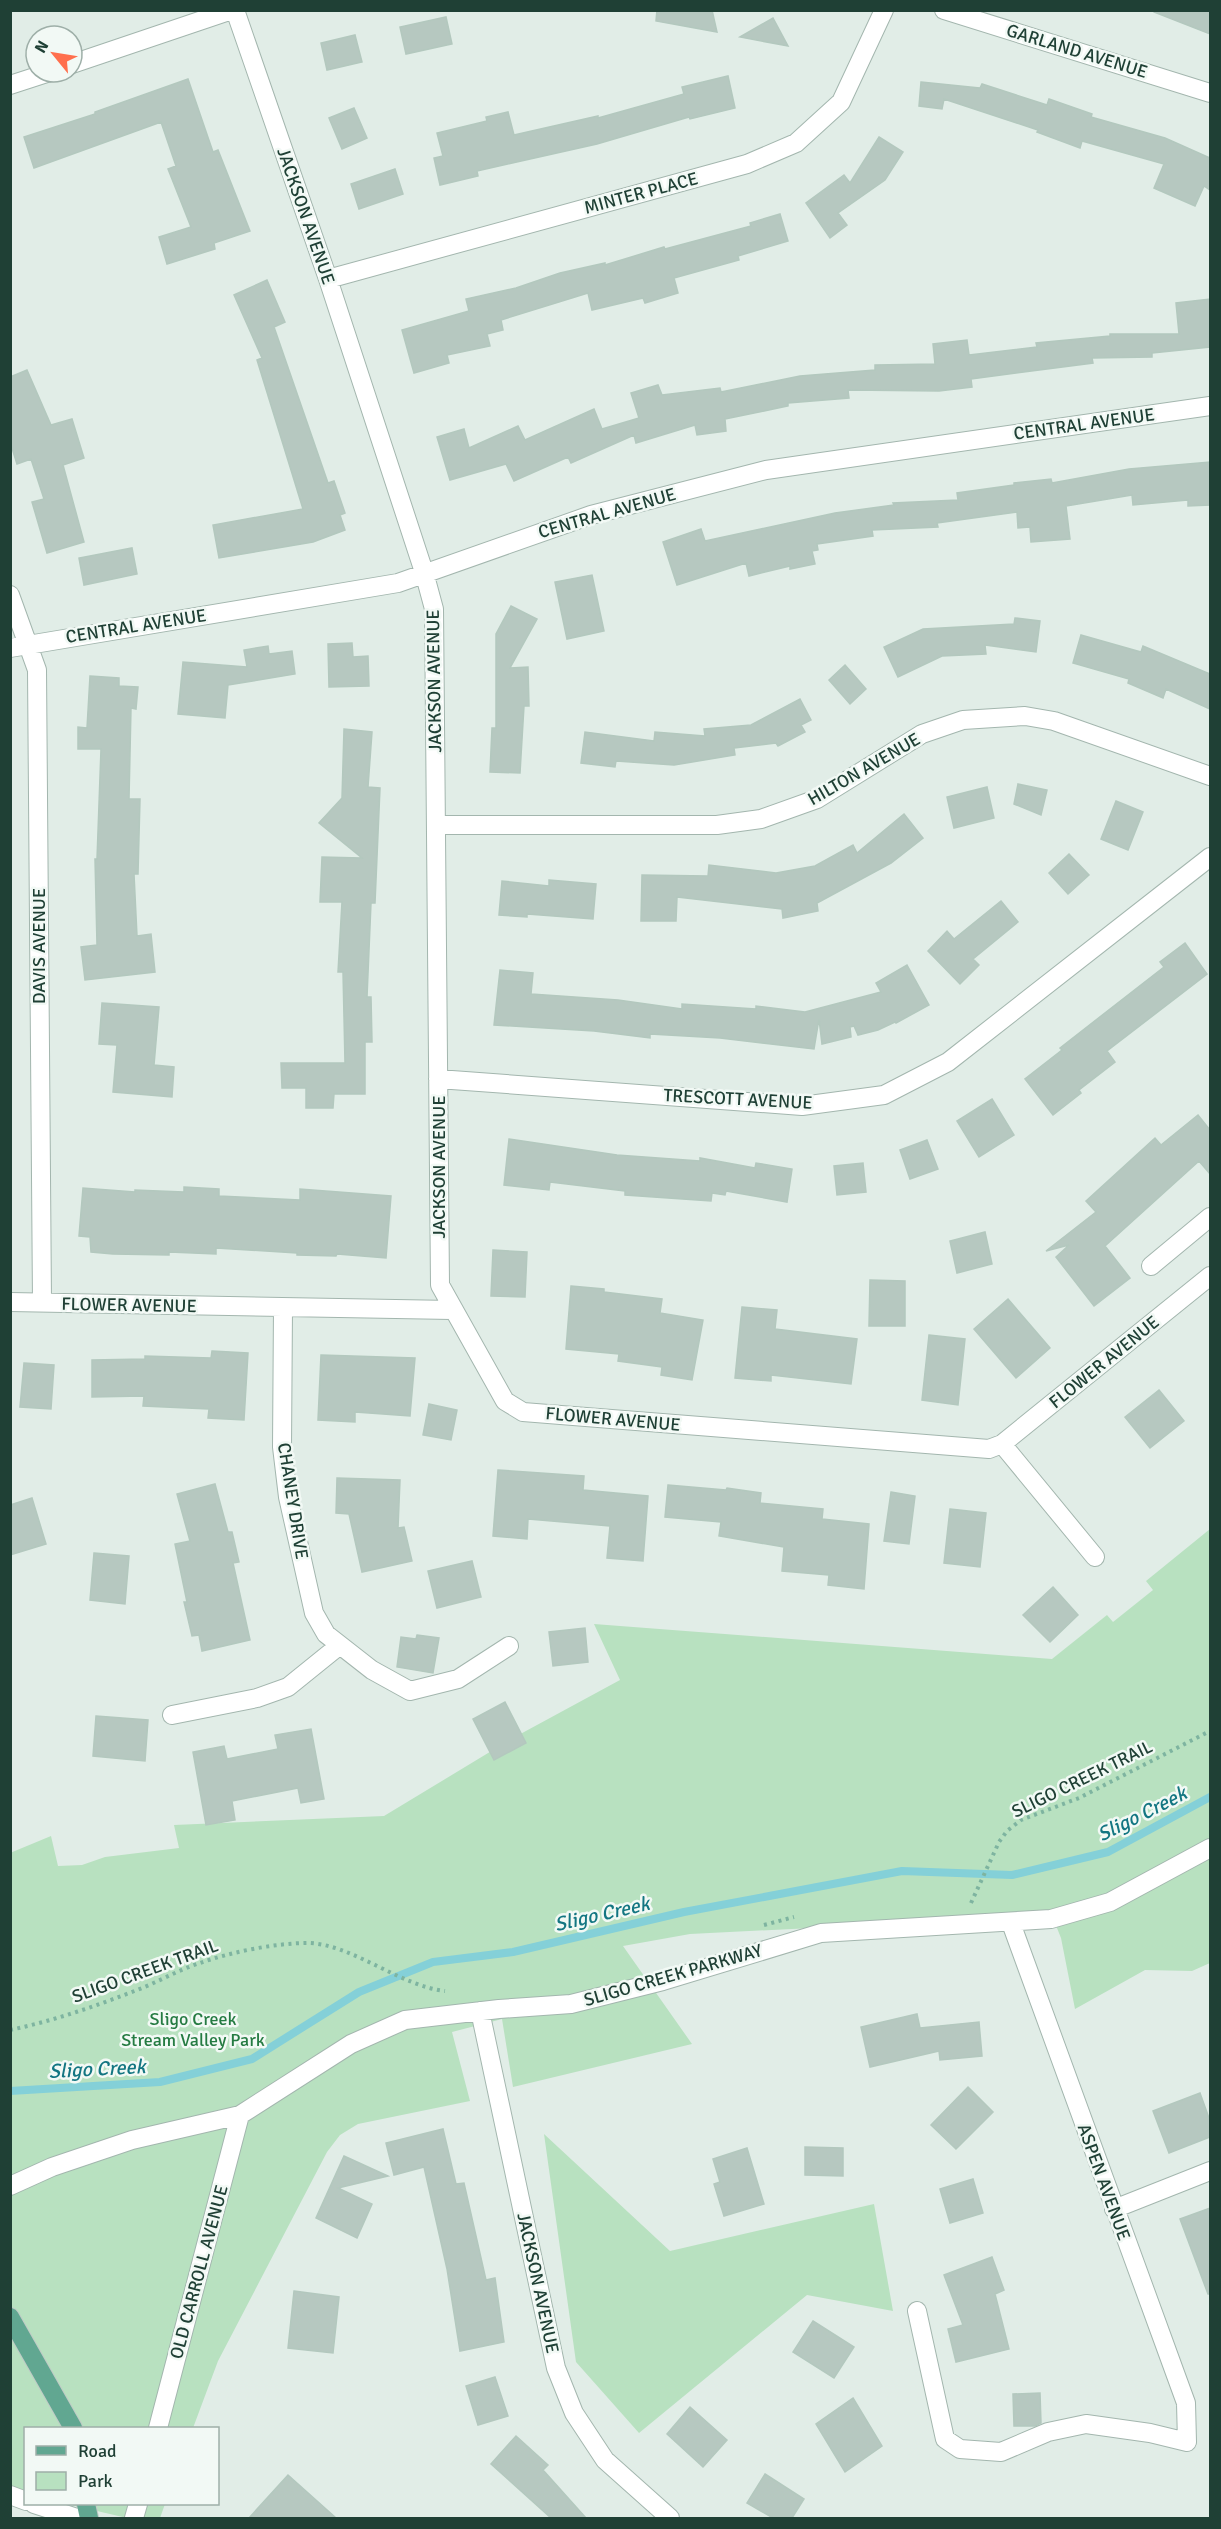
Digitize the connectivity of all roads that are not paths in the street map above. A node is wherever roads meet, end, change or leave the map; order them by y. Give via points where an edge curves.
1 (233, 10) edge
2 (884, 10) edge
3 (944, 10) edge
4 (84, 60) edge
5 (1210, 93) edge
6 (328, 279) junction
7 (1210, 406) edge
8 (424, 572) junction
9 (10, 595) edge
10 (19, 646) edge
11 (1210, 776) edge
12 (436, 825) junction
13 (1210, 857) edge
14 (438, 1079) junction
15 (1210, 1217) edge
16 (1150, 1266) dead end
17 (1210, 1276) edge
18 (10, 1302) edge
19 (42, 1302) junction
20 (283, 1308) junction
21 (452, 1310) junction
22 (1002, 1444) junction
23 (1095, 1557) dead end
24 (340, 1645) junction
25 (509, 1646) dead end
26 (172, 1714) dead end
27 (1210, 1848) edge
28 (1011, 1923) junction
29 (480, 2011) junction
30 (240, 2115) junction
31 (1210, 2171) edge
32 (10, 2186) edge
33 (1114, 2209) junction
34 (917, 2311) dead end
35 (10, 2317) edge
36 (72, 2427) edge
37 (158, 2427) edge
38 (37, 2505) edge
39 (77, 2518) edge
40 (670, 2518) edge

1 - 4 street
1 - 6 street, JACKSON AVENUE
2 - 6 street, MINTER PLACE via 841,102 796,143 747,164
3 - 5 street, GARLAND AVENUE
6 - 8 street, JACKSON AVENUE
7 - 8 street, CENTRAL AVENUE via 766,470 591,514
8 - 10 street, CENTRAL AVENUE via 398,583
8 - 12 street, JACKSON AVENUE via 434,609
9 - 10 street, DAVIS AVENUE
10 - 19 street, DAVIS AVENUE via 37,670
11 - 12 street, HILTON AVENUE via 1054,721 1025,716 963,720 922,734 817,799 761,819 717,825
12 - 14 street, JACKSON AVENUE
13 - 14 street, TRESCOTT AVENUE via 948,1062 884,1095 802,1106
14 - 21 street, JACKSON AVENUE via 440,1286
15 - 16 street
17 - 22 street, FLOWER AVENUE
18 - 19 street, FLOWER AVENUE
19 - 20 street, FLOWER AVENUE
20 - 21 street, FLOWER AVENUE
20 - 24 street, CHANEY DRIVE via 282,1446 288,1497 314,1613 326,1634
21 - 22 street, FLOWER AVENUE via 505,1401 523,1412 988,1449
22 - 23 street
24 - 25 street, CHANEY DRIVE via 372,1670 410,1691 458,1678
24 - 26 street via 288,1687 257,1698
27 - 28 street, SLIGO CREEK PARKWAY via 1110,1902 1051,1920
28 - 29 street, SLIGO CREEK PARKWAY via 821,1933 663,1981 571,2004
28 - 33 street, ASPEN AVENUE
29 - 30 street, SLIGO CREEK PARKWAY via 405,2020 351,2044
29 - 40 street, JACKSON AVENUE via 556,2368 574,2413 605,2460
30 - 32 street, SLIGO CREEK PARKWAY via 132,2140
30 - 37 street, OLD CARROLL AVENUE
31 - 33 street
33 - 34 street, ASPEN AVENUE via 1186,2403 1187,2442 1086,2424 1048,2432 1000,2452 960,2450 945,2439
35 - 36 main road
38 - 39 street

